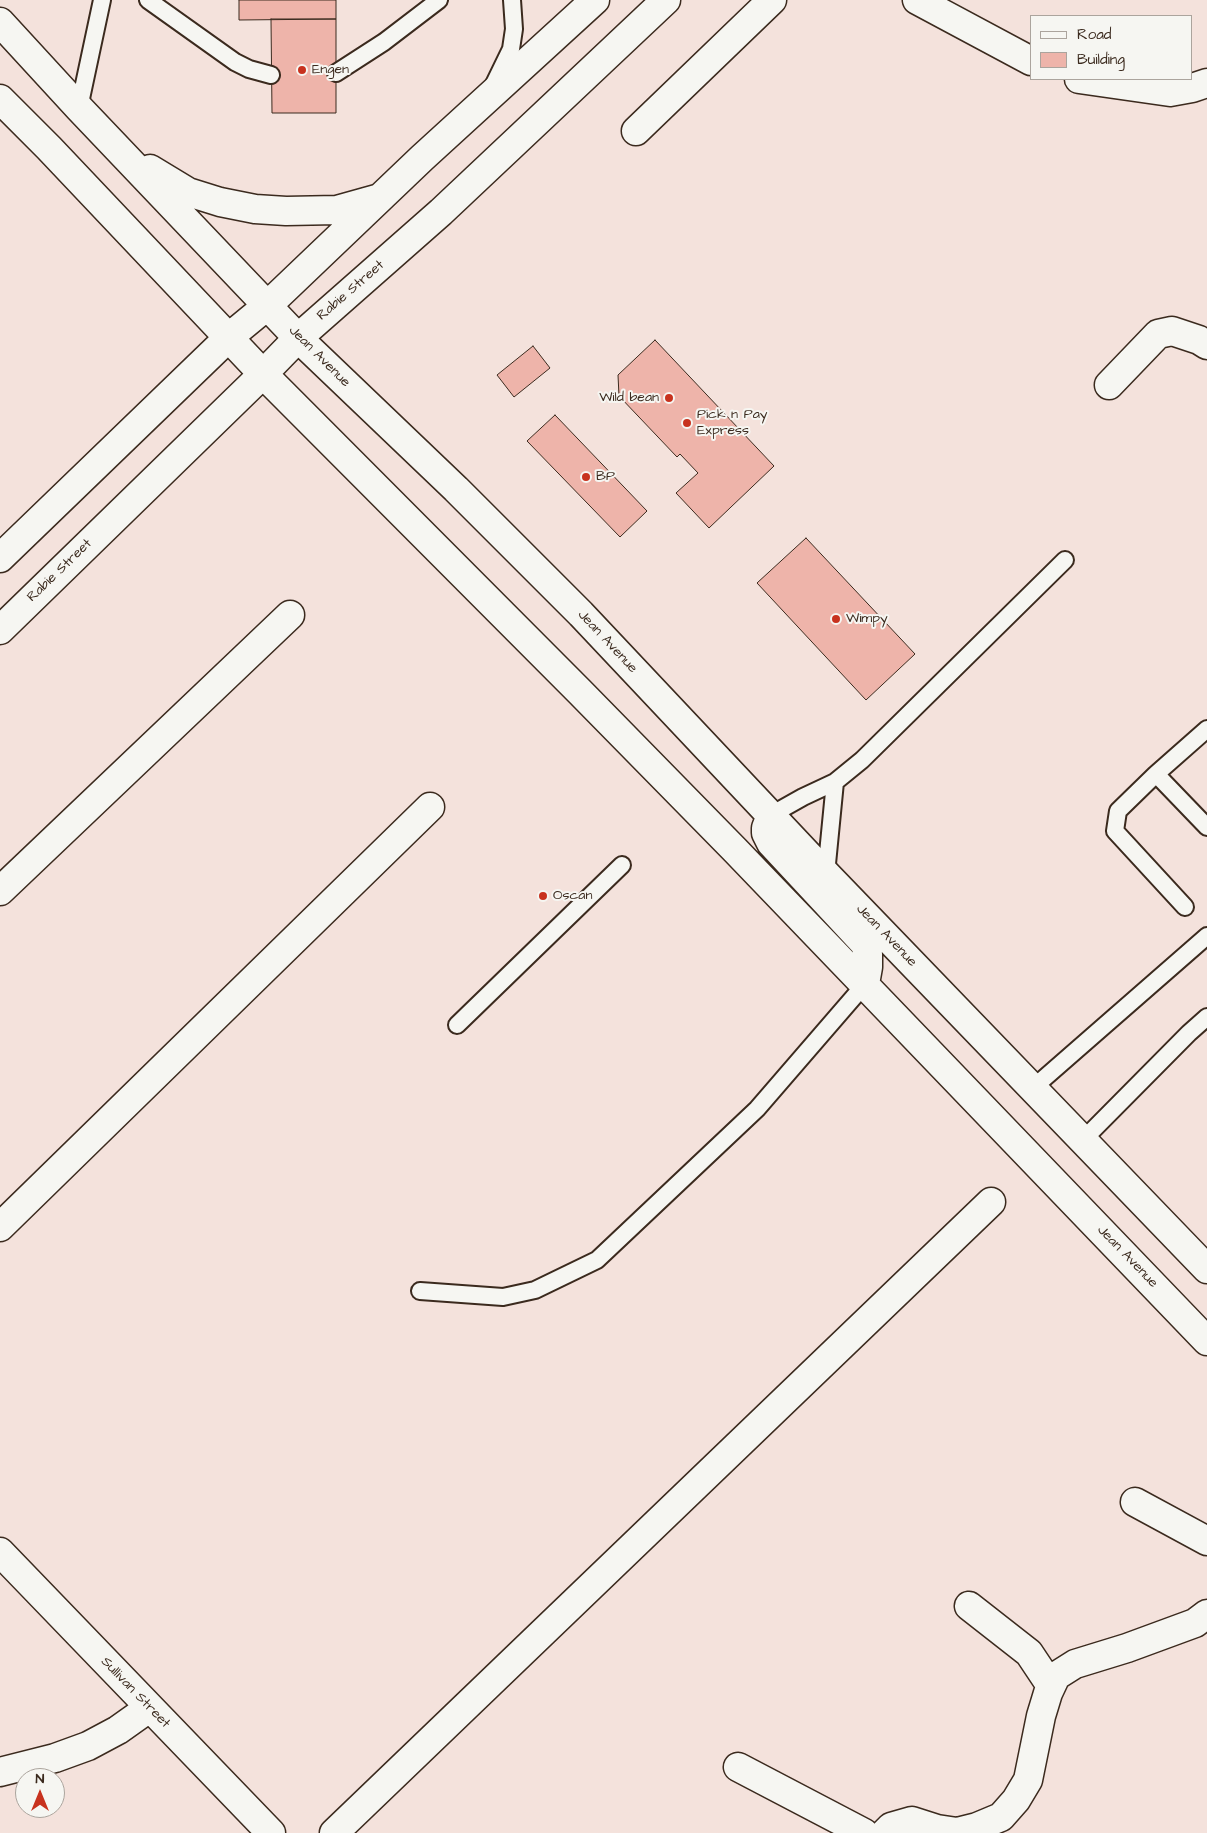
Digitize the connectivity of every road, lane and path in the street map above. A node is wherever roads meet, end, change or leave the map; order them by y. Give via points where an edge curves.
1 (102, 0) edge
2 (148, 0) edge
3 (439, 0) edge
4 (512, 0) edge
5 (595, 0) edge
6 (666, 0) edge
7 (772, 0) edge
8 (917, 0) edge
9 (0, 22) edge
10 (1030, 59) edge
11 (336, 73) dead end
12 (271, 75) dead end
13 (1086, 80) edge
14 (1207, 83) edge
15 (485, 101) junction
16 (5, 108) edge
17 (79, 108) junction
18 (636, 131) dead end
19 (121, 152) junction
20 (383, 197) junction
21 (268, 305) junction
22 (228, 338) junction
23 (298, 338) junction
24 (1207, 345) edge
25 (262, 374) junction
26 (1109, 385) dead end
27 (0, 558) edge
28 (1065, 560) dead end
29 (290, 615) dead end
30 (0, 630) edge
31 (1207, 729) edge
32 (1156, 774) junction
33 (835, 782) junction
34 (430, 807) dead end
35 (771, 815) junction
36 (1207, 827) edge
37 (622, 865) dead end
38 (826, 874) junction
39 (0, 891) edge
40 (1185, 907) dead end
41 (1207, 936) edge
42 (865, 984) junction
43 (1207, 1017) edge
44 (457, 1025) dead end
45 (1033, 1088) junction
46 (1083, 1140) junction
47 (991, 1202) dead end
48 (2, 1221) edge
49 (1207, 1269) edge
50 (420, 1291) dead end
51 (1207, 1341) edge
52 (1135, 1502) dead end
53 (1207, 1541) edge
54 (0, 1552) edge
55 (969, 1606) dead end
56 (1204, 1620) edge
57 (1052, 1686) junction
58 (149, 1708) junction
59 (738, 1767) dead end
60 (0, 1772) edge
61 (271, 1833) edge
62 (334, 1833) edge
63 (864, 1833) edge
64 (885, 1833) edge

1 - 17 lane
2 - 12 lane via 235,62
3 - 11 lane
4 - 15 lane via 514,29 511,49
5 - 15 main road
6 - 23 main road, Rabie Street via 441,212
7 - 18 main road
8 - 10 main road
9 - 17 main road, Jean Avenue
13 - 14 main road via 1170,92
15 - 20 main road
16 - 22 main road, Jean Avenue via 49,148
17 - 19 main road, Jean Avenue
19 - 20 main road via 188,192 255,209 337,210
19 - 21 main road, Jean Avenue
20 - 21 main road
21 - 22 main road
21 - 23 main road, Jean Avenue
22 - 25 main road, Jean Avenue
22 - 27 main road
23 - 25 main road, Rabie Street
23 - 35 main road, Jean Avenue via 574,607
24 - 26 main road via 1172,331 1158,334
25 - 30 main road, Rabie Street
25 - 42 main road, Jean Avenue via 573,685
28 - 33 lane via 862,760
29 - 39 main road
31 - 32 lane
32 - 36 lane
32 - 40 lane via 1118,811 1115,831
33 - 35 lane
33 - 38 lane
34 - 48 main road
35 - 38 main road, Jean Avenue
35 - 42 main road via 766,833 771,843 865,944 868,967
37 - 44 lane
38 - 45 main road, Jean Avenue
41 - 45 lane
42 - 50 lane via 757,1109 597,1260 535,1290 503,1297
42 - 51 main road, Jean Avenue
43 - 46 lane
45 - 46 main road, Jean Avenue
46 - 49 main road, Jean Avenue
47 - 62 main road
52 - 53 main road
54 - 58 main road, Sullivan Street
55 - 57 main road via 1029,1653
56 - 57 main road via 1075,1664 1056,1676
57 - 64 main road via 1041,1716 1028,1780 1001,1817 957,1832 912,1821 891,1827
58 - 60 main road via 88,1746
58 - 61 main road, Sullivan Street
59 - 63 main road

